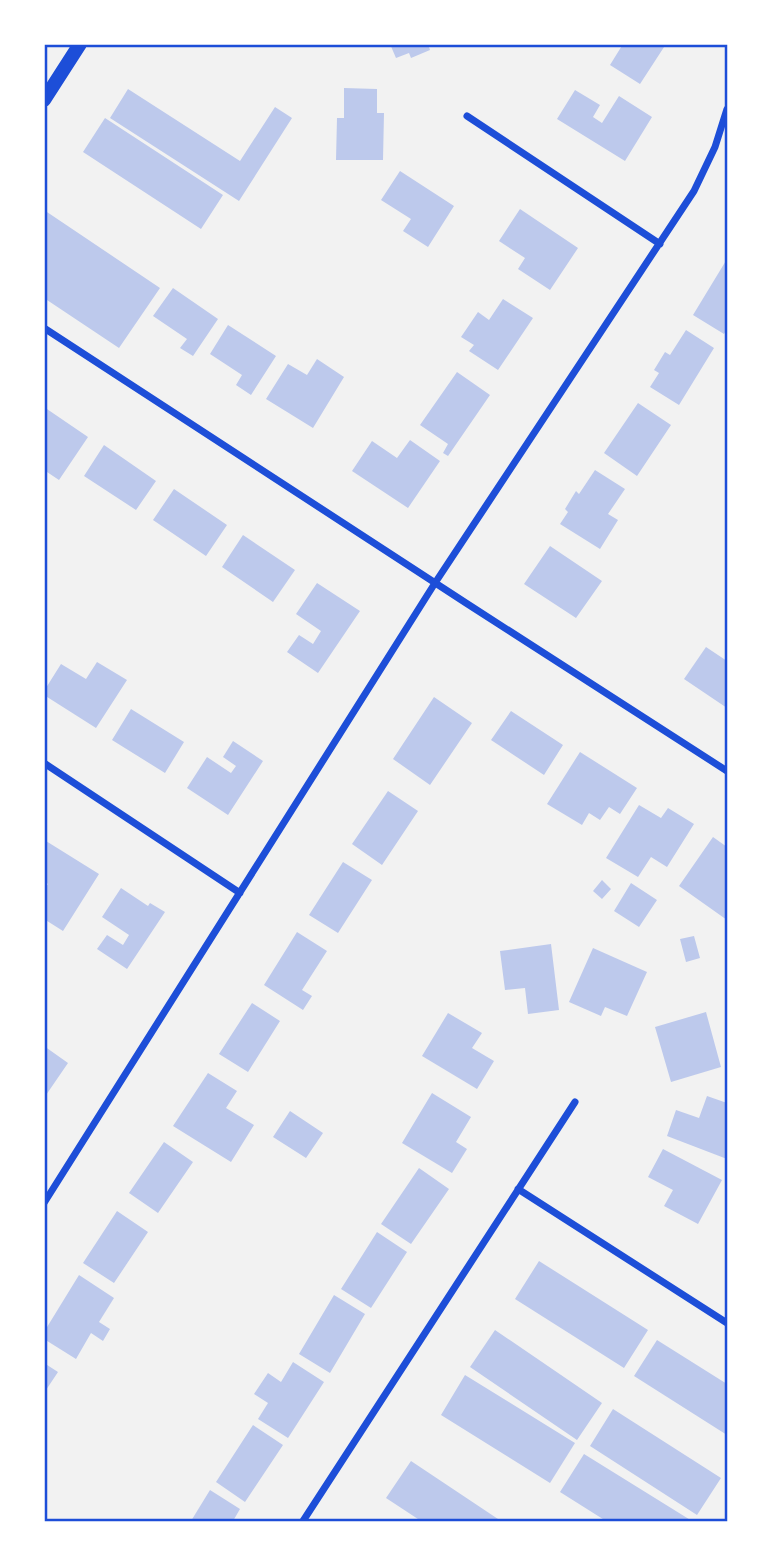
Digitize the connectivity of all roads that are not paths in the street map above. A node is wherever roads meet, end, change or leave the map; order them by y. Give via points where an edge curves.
1 (80, 44) edge
2 (44, 100) edge
3 (727, 109) edge
4 (467, 116) dead end
5 (660, 244) junction
6 (44, 328) edge
7 (435, 583) junction
8 (44, 763) edge
9 (727, 771) edge
10 (240, 893) junction
11 (575, 1102) dead end
12 (518, 1189) junction
13 (47, 1192) edge
14 (44, 1203) edge
15 (727, 1323) edge
16 (303, 1521) edge

1 - 2 main road
3 - 5 street via 694,191
4 - 5 street
5 - 7 street
6 - 7 street
7 - 9 street
7 - 10 street
8 - 10 street
10 - 13 street
11 - 12 street
12 - 15 street
12 - 16 street
13 - 14 street

